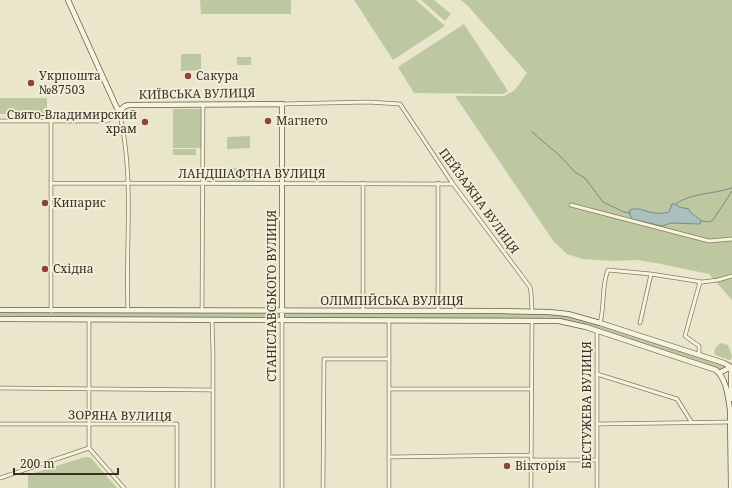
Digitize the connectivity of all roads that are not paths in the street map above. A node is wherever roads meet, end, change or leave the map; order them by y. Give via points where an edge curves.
1 (68, 0) edge
2 (282, 104) junction
3 (400, 104) joint
4 (203, 105) junction
5 (119, 110) junction
6 (0, 121) edge
7 (51, 121) junction
8 (51, 183) junction
9 (128, 183) junction
10 (282, 183) junction
11 (362, 183) junction
12 (203, 184) junction
13 (438, 184) junction
14 (454, 184) junction
15 (571, 205) dead end
16 (732, 239) edge
17 (651, 274) junction
18 (732, 276) edge
19 (700, 282) junction
20 (0, 310) edge
21 (51, 310) junction
22 (90, 310) junction
23 (128, 310) junction
24 (202, 311) junction
25 (282, 311) junction
26 (363, 311) junction
27 (438, 311) junction
28 (532, 311) junction
29 (0, 319) edge
30 (89, 320) junction
31 (212, 320) junction
32 (282, 320) junction
33 (389, 320) junction
34 (532, 320) junction
35 (600, 323) junction
36 (640, 323) dead end
37 (597, 331) junction
38 (699, 355) junction
39 (709, 358) junction
40 (389, 359) junction
41 (706, 366) junction
42 (732, 367) edge
43 (719, 373) junction
44 (597, 374) junction
45 (0, 388) edge
46 (90, 389) junction
47 (389, 389) junction
48 (531, 389) junction
49 (213, 390) junction
50 (730, 410) junction
51 (731, 422) junction
52 (692, 423) junction
53 (0, 424) edge
54 (90, 424) junction
55 (597, 424) junction
56 (89, 448) junction
57 (531, 455) junction
58 (389, 456) junction
59 (531, 460) junction
60 (597, 460) junction
61 (0, 478) edge
62 (124, 488) edge
63 (177, 488) edge
64 (213, 488) edge
65 (282, 488) edge
66 (323, 488) edge
67 (389, 488) edge
68 (531, 488) edge
69 (597, 488) edge
70 (731, 488) edge

1 - 5 main road
2 - 3 street, КИЇВСЬКА ВУЛИЦЯ
2 - 4 main road, КИЇВСЬКА ВУЛИЦЯ
2 - 10 main road, СТАНІСЛАВСЬКОГО ВУЛИЦЯ
3 - 14 street, ПЕЙЗАЖНА ВУЛИЦЯ
4 - 5 main road, КИЇВСЬКА ВУЛИЦЯ via 129,105
4 - 12 street
5 - 7 street, КИЇВСЬКА ВУЛИЦЯ via 112,119 106,121
5 - 9 street via 123,124
6 - 7 street, КИЇВСЬКА ВУЛИЦЯ
7 - 8 street
8 - 9 street, ЛАНДШАФТНА ВУЛИЦЯ
8 - 21 street
9 - 12 street, ЛАНДШАФТНА ВУЛИЦЯ
9 - 23 street
10 - 11 street, ЛАНДШАФТНА ВУЛИЦЯ
10 - 12 street, ЛАНДШАФТНА ВУЛИЦЯ
10 - 25 main road, СТАНІСЛАВСЬКОГО ВУЛИЦЯ
11 - 13 street, ЛАНДШАФТНА ВУЛИЦЯ
11 - 26 street
12 - 24 street
13 - 14 street, ЛАНДШАФТНА ВУЛИЦЯ
13 - 27 street
14 - 28 street, ПЕЙЗАЖНА ВУЛИЦЯ via 530,287
15 - 16 street via 709,241
17 - 19 street
17 - 35 street via 608,270
17 - 36 street
18 - 19 street
19 - 38 street via 686,336 699,346
20 - 21 main road, ОЛІМПІЙСЬКА ВУЛИЦЯ
21 - 22 main road, ОЛІМПІЙСЬКА ВУЛИЦЯ
22 - 23 main road, ОЛІМПІЙСЬКА ВУЛИЦЯ
22 - 30 main road
23 - 24 main road, ОЛІМПІЙСЬКА ВУЛИЦЯ
24 - 25 main road, ОЛІМПІЙСЬКА ВУЛИЦЯ
25 - 26 main road, ОЛІМПІЙСЬКА ВУЛИЦЯ
25 - 32 main road, СТАНІСЛАВСЬКОГО ВУЛИЦЯ
26 - 27 main road, ОЛІМПІЙСЬКА ВУЛИЦЯ
27 - 28 main road, ОЛІМПІЙСЬКА ВУЛИЦЯ
28 - 34 main road
28 - 35 main road, ОЛІМПІЙСЬКА ВУЛИЦЯ via 568,314
29 - 30 main road, ОЛІМПІЙСЬКА ВУЛИЦЯ
30 - 31 main road, ОЛІМПІЙСЬКА ВУЛИЦЯ
30 - 46 street
31 - 32 main road, ОЛІМПІЙСЬКА ВУЛИЦЯ
31 - 49 street
32 - 33 main road, ОЛІМПІЙСЬКА ВУЛИЦЯ
32 - 65 street, СТАНІСЛАВСЬКОГО ВУЛИЦЯ
33 - 34 main road, ОЛІМПІЙСЬКА ВУЛИЦЯ
33 - 40 street
34 - 37 main road, ОЛІМПІЙСЬКА ВУЛИЦЯ via 560,321
34 - 48 street
35 - 37 main road, БЕСТУЖЕВА ВУЛИЦЯ
35 - 38 main road, ОЛІМПІЙСЬКА ВУЛИЦЯ
37 - 41 main road, ОЛІМПІЙСЬКА ВУЛИЦЯ
37 - 44 street, БЕСТУЖЕВА ВУЛИЦЯ
38 - 39 main road, ОЛІМПІЙСЬКА ВУЛИЦЯ
39 - 41 main road
39 - 42 main road, ОЛІМПІЙСЬКА ВУЛИЦЯ
40 - 47 street
40 - 66 street via 324,359
41 - 43 main road, ОЛІМПІЙСЬКА ВУЛИЦЯ
42 - 43 main road
42 - 50 main road
43 - 50 main road via 724,382
44 - 52 street via 676,399
44 - 55 street, БЕСТУЖЕВА ВУЛИЦЯ
45 - 46 street
46 - 49 street
46 - 54 street
47 - 48 street
47 - 58 street
48 - 57 street
49 - 64 street
50 - 51 main road
51 - 52 street
51 - 70 main road
52 - 55 street
53 - 54 street, ЗОРЯНА ВУЛИЦЯ
54 - 56 street
54 - 63 street, ЗОРЯНА ВУЛИЦЯ via 177,424
55 - 60 street, БЕСТУЖЕВА ВУЛИЦЯ
56 - 61 street
56 - 62 street
57 - 58 street
57 - 59 street
58 - 67 street
59 - 60 street
59 - 68 street
60 - 69 street, БЕСТУЖЕВА ВУЛИЦЯ

